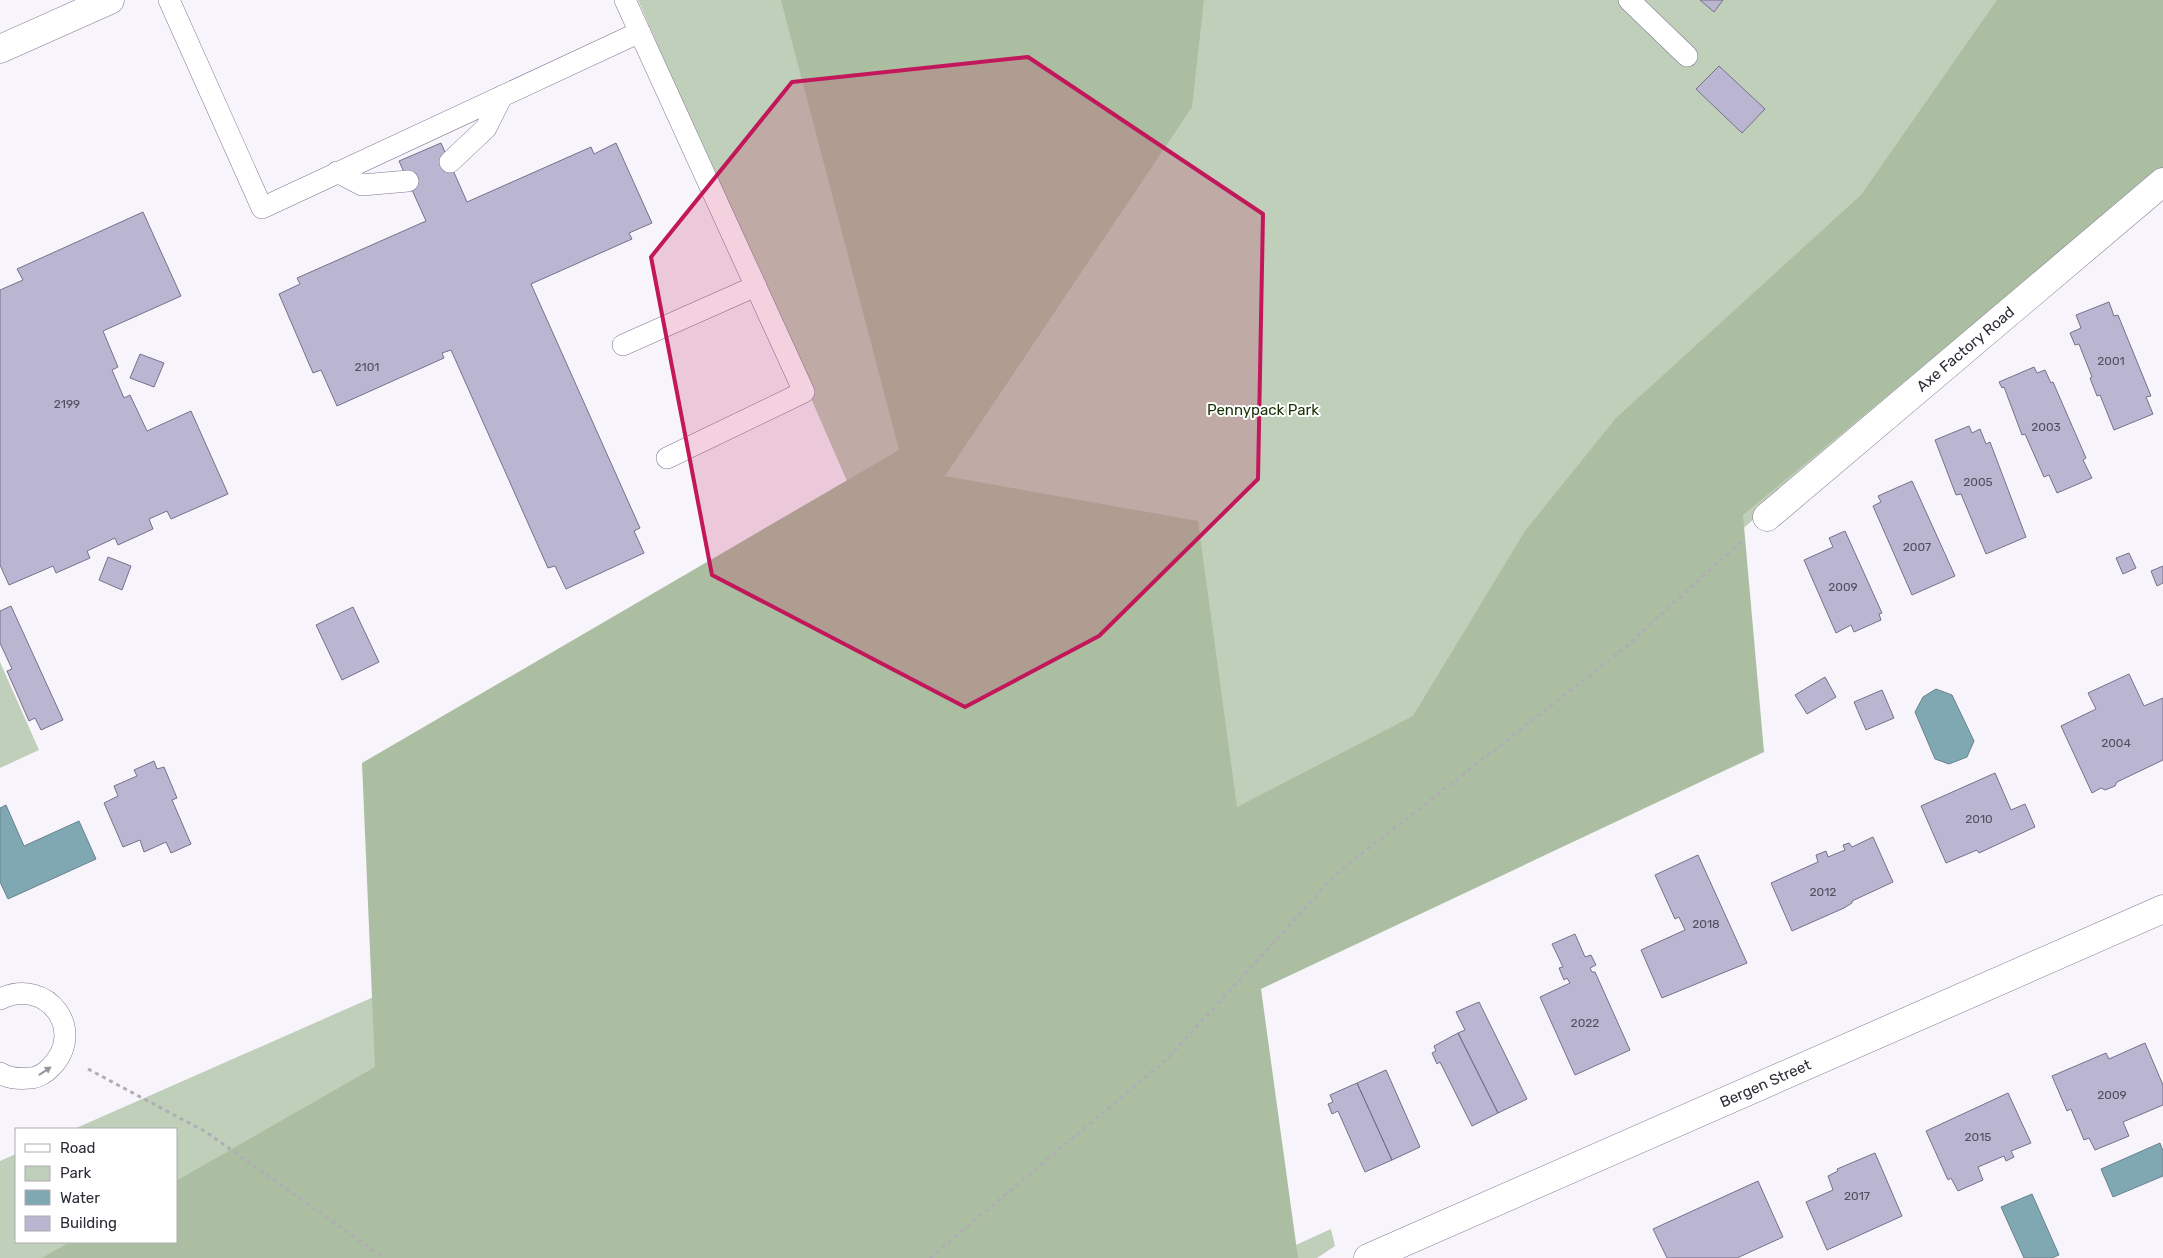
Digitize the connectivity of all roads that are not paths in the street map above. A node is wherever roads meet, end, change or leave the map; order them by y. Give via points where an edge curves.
1 (110, 0) edge
2 (169, 0) edge
3 (625, 0) edge
4 (1628, 0) edge
5 (640, 32) junction
6 (0, 49) edge
7 (1687, 56) dead end
8 (502, 96) junction
9 (450, 162) dead end
10 (337, 172) junction
11 (408, 181) dead end
12 (2163, 182) edge
13 (756, 286) junction
14 (624, 345) dead end
15 (667, 458) dead end
16 (1767, 517) road end
17 (2163, 909) edge
18 (0, 999) edge
19 (0, 1073) edge
20 (1368, 1258) edge

1 - 6 street
2 - 10 lane via 262,208
3 - 5 lane
4 - 7 lane
5 - 8 lane
5 - 13 lane
8 - 9 lane via 486,128
8 - 10 lane
10 - 11 lane via 362,185
12 - 16 street, Axe Factory Road
13 - 14 lane
13 - 15 lane via 804,392
17 - 20 street, Bergen Street
19 -> 18 lane via 19,1079 34,1078 48,1071 64,1046 65,1031 52,1004 40,996 25,992

